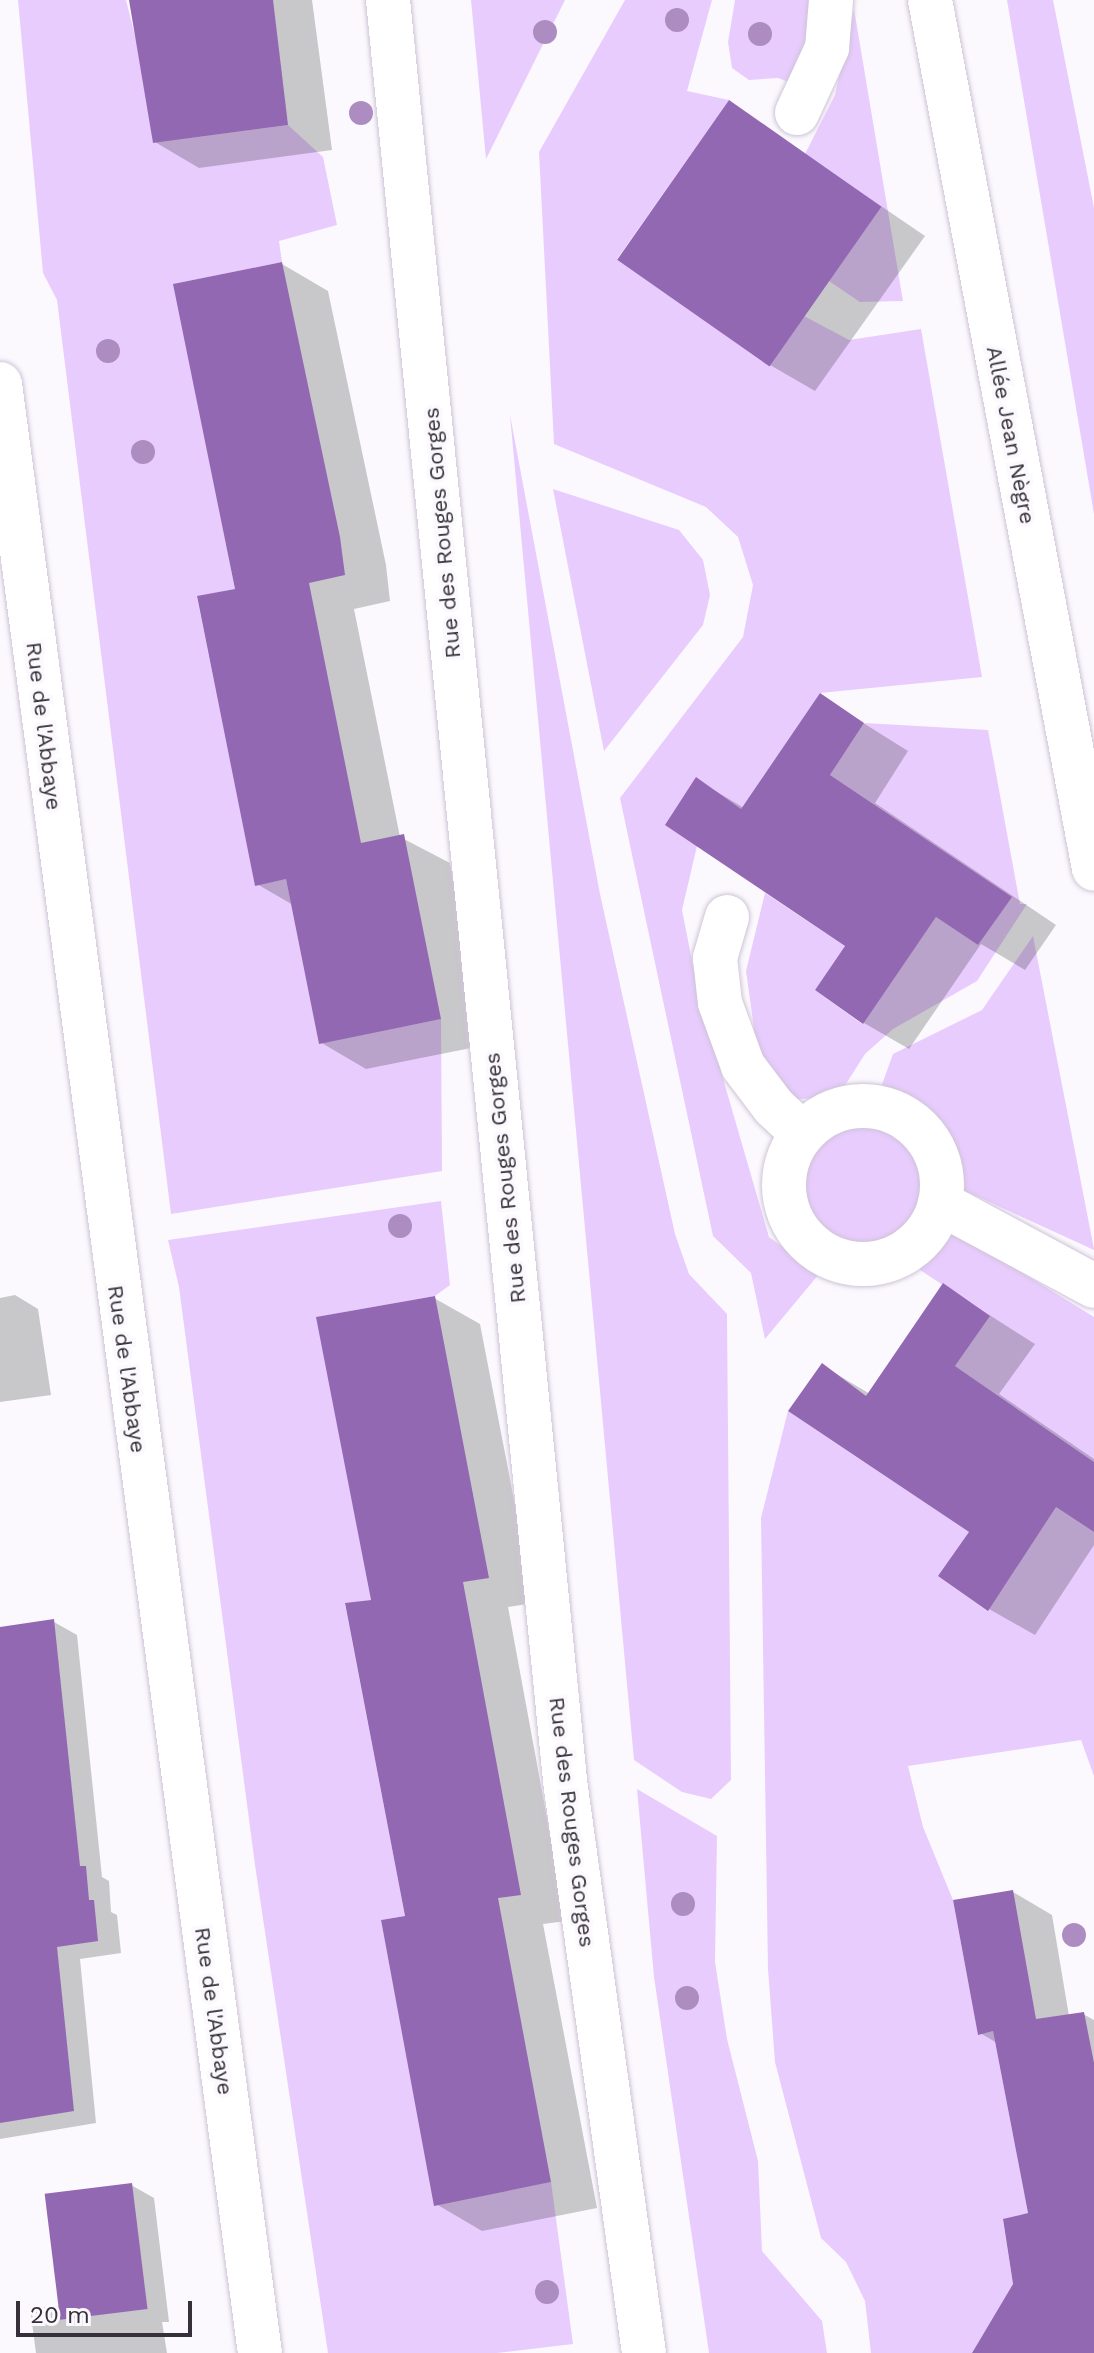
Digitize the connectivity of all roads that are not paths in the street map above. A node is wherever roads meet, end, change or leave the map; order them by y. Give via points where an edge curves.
1 (388, 0) edge
2 (831, 0) edge
3 (930, 0) edge
4 (797, 113) dead end
5 (0, 384) edge
6 (1094, 869) edge
7 (727, 917) dead end
8 (802, 1133) junction
9 (940, 1203) junction
10 (1094, 1286) edge
11 (260, 2353) edge
12 (644, 2353) edge

1 - 12 street, Rue des Rouges Gorges via 565,1781
2 - 4 street via 827,48
3 - 6 street, Allée Jean Nègre
5 - 11 street, Rue de l'Abbaye
7 - 8 street via 715,958 720,1003 743,1066
8 - 9 street via 846,1107 870,1105 896,1113 919,1128 934,1150 942,1176
8 - 9 street via 783,1180 786,1205 796,1228 813,1247 835,1259 860,1264 887,1260 911,1248 929,1228
9 - 10 street

